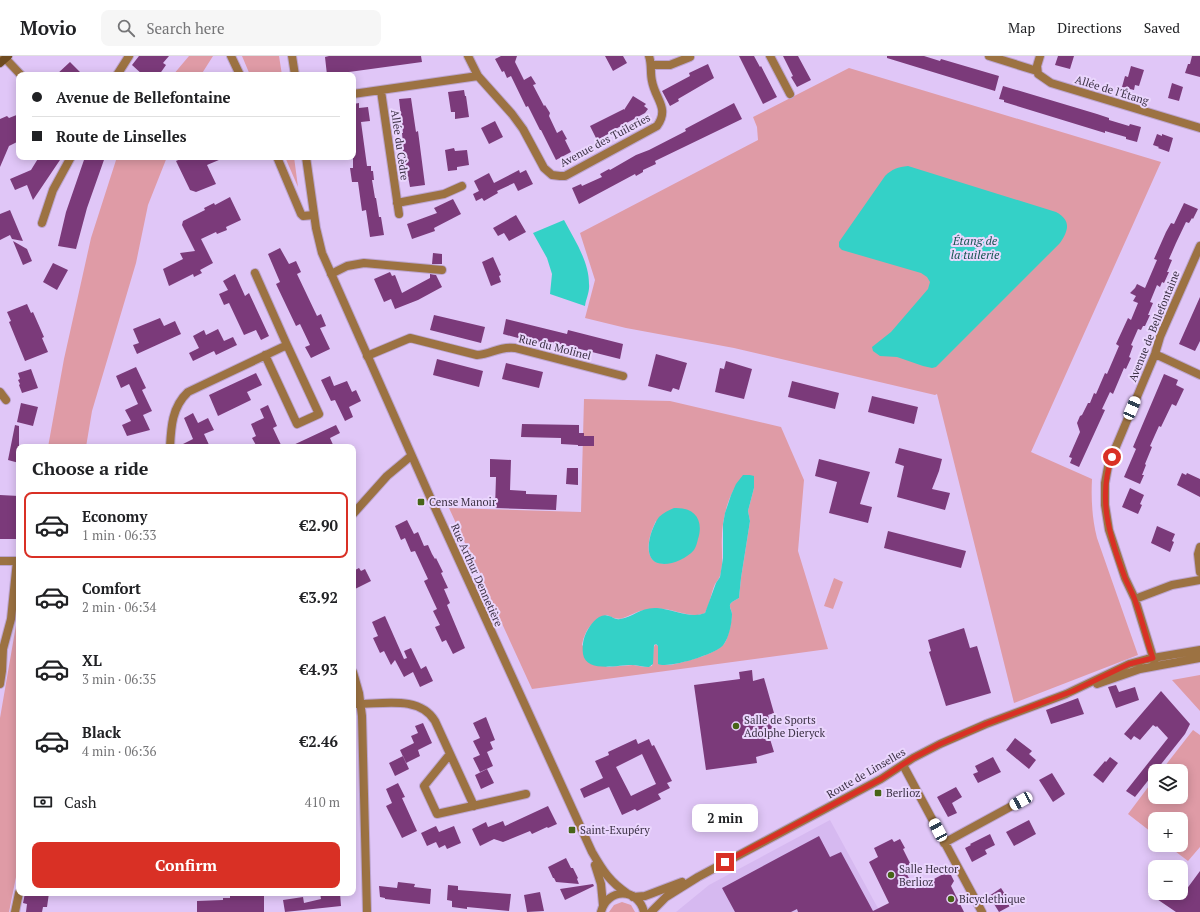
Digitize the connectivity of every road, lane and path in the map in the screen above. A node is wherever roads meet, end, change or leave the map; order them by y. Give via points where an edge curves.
1 (129, 56) edge
2 (231, 56) edge
3 (292, 56) edge
4 (468, 56) edge
5 (649, 56) edge
6 (770, 56) edge
7 (989, 56) edge
8 (1040, 56) edge
9 (690, 57) edge
10 (4, 58) edge
11 (651, 65) junction
12 (1037, 71) junction
13 (18, 72) edge
14 (119, 72) edge
15 (239, 72) edge
16 (295, 72) edge
17 (478, 76) junction
18 (381, 91) junction
19 (356, 94) edge
20 (790, 94) dead end
21 (1200, 128) edge
22 (69, 160) edge
23 (278, 160) edge
24 (306, 160) edge
25 (462, 186) dead end
26 (397, 203) junction
27 (399, 214) dead end
28 (314, 215) junction
29 (42, 223) dead end
30 (1200, 246) edge
31 (442, 270) dead end
32 (255, 273) dead end
33 (331, 274) junction
34 (287, 345) junction
35 (1155, 354) junction
36 (265, 355) junction
37 (367, 356) junction
38 (1200, 375) edge
39 (623, 376) dead end
40 (0, 392) edge
41 (6, 400) dead end
42 (170, 444) edge
43 (411, 456) junction
44 (356, 511) edge
45 (1200, 546) edge
46 (0, 560) edge
47 (16, 561) edge
48 (1200, 572) edge
49 (16, 578) edge
50 (1200, 580) edge
51 (1135, 599) junction
52 (1200, 650) edge
53 (1200, 658) edge
54 (1155, 662) junction
55 (356, 681) edge
56 (0, 684) edge
57 (357, 704) edge
58 (450, 754) junction
59 (903, 765) junction
60 (526, 794) dead end
61 (1021, 801) dead end
62 (474, 806) junction
63 (944, 842) junction
64 (592, 852) junction
65 (698, 877) junction
66 (19, 896) edge
67 (631, 896) junction
68 (601, 909) edge
69 (16, 912) edge
70 (366, 912) edge
71 (644, 912) edge
72 (650, 912) edge
73 (982, 912) edge

1 - 14 street
2 - 15 street
3 - 16 street
4 - 17 street, Avenue des Tuileries
5 - 11 street, Avenue des Tuileries
6 - 20 street
7 - 12 street
8 - 12 street
9 - 11 street via 670,65
10 - 13 street
11 - 17 street, Avenue des Tuileries via 652,83 662,109 657,126 562,176 552,175 544,168 518,122
12 - 21 street, Allée de l'Étang via 1042,78 1051,83
17 - 18 street
18 - 19 street
18 - 26 street, Allée du Cèdre
22 - 29 street via 53,190
23 - 28 street via 301,214
24 - 28 street, Rue Arthur Dennetière
25 - 26 street via 444,194
26 - 27 street, Allée du Cèdre
28 - 33 street, Rue Arthur Dennetière via 320,245
30 - 35 street, Avenue de Bellefontaine
31 - 33 street via 364,263 347,266
32 - 34 street
33 - 37 street, Rue Arthur Dennetière
34 - 36 street
34 - 36 street via 319,414 297,424
35 - 38 street
35 - 51 street, Avenue de Bellefontaine via 1113,453 1105,484 1109,530
36 - 42 street via 194,389 183,397 174,414
37 - 39 street, Rue du Molinel via 410,338 477,355 500,348 515,348
37 - 43 street, Rue Arthur Dennetière
40 - 41 street
43 - 44 street via 387,476
43 - 64 street, Rue Arthur Dennetière
45 - 48 street
46 - 47 street
49 - 56 street via 11,619 2,649
50 - 51 street via 1172,585
51 - 54 street, Avenue de Bellefontaine
52 - 54 street, Route de Linselles
53 - 54 street, Route de Linselles
54 - 59 street, Route de Linselles via 986,724 940,744
55 - 57 street
57 - 58 street via 406,703 420,707 433,718
57 - 70 street
58 - 62 street
58 - 62 street via 424,786 437,814
59 - 63 street
59 - 65 street, Route de Linselles
60 - 62 street
61 - 63 street
63 - 73 street
64 - 67 street, Rue Arthur Dennetière via 606,876
64 - 68 street, Rue Arthur Dennetière via 601,884
65 - 67 street, Route de Linselles via 645,896
65 - 72 street, Route de Linselles via 666,897
66 - 69 street
67 - 68 street, Route de Linselles via 613,896
67 - 71 street, Rue Arthur Dennetière via 640,903

